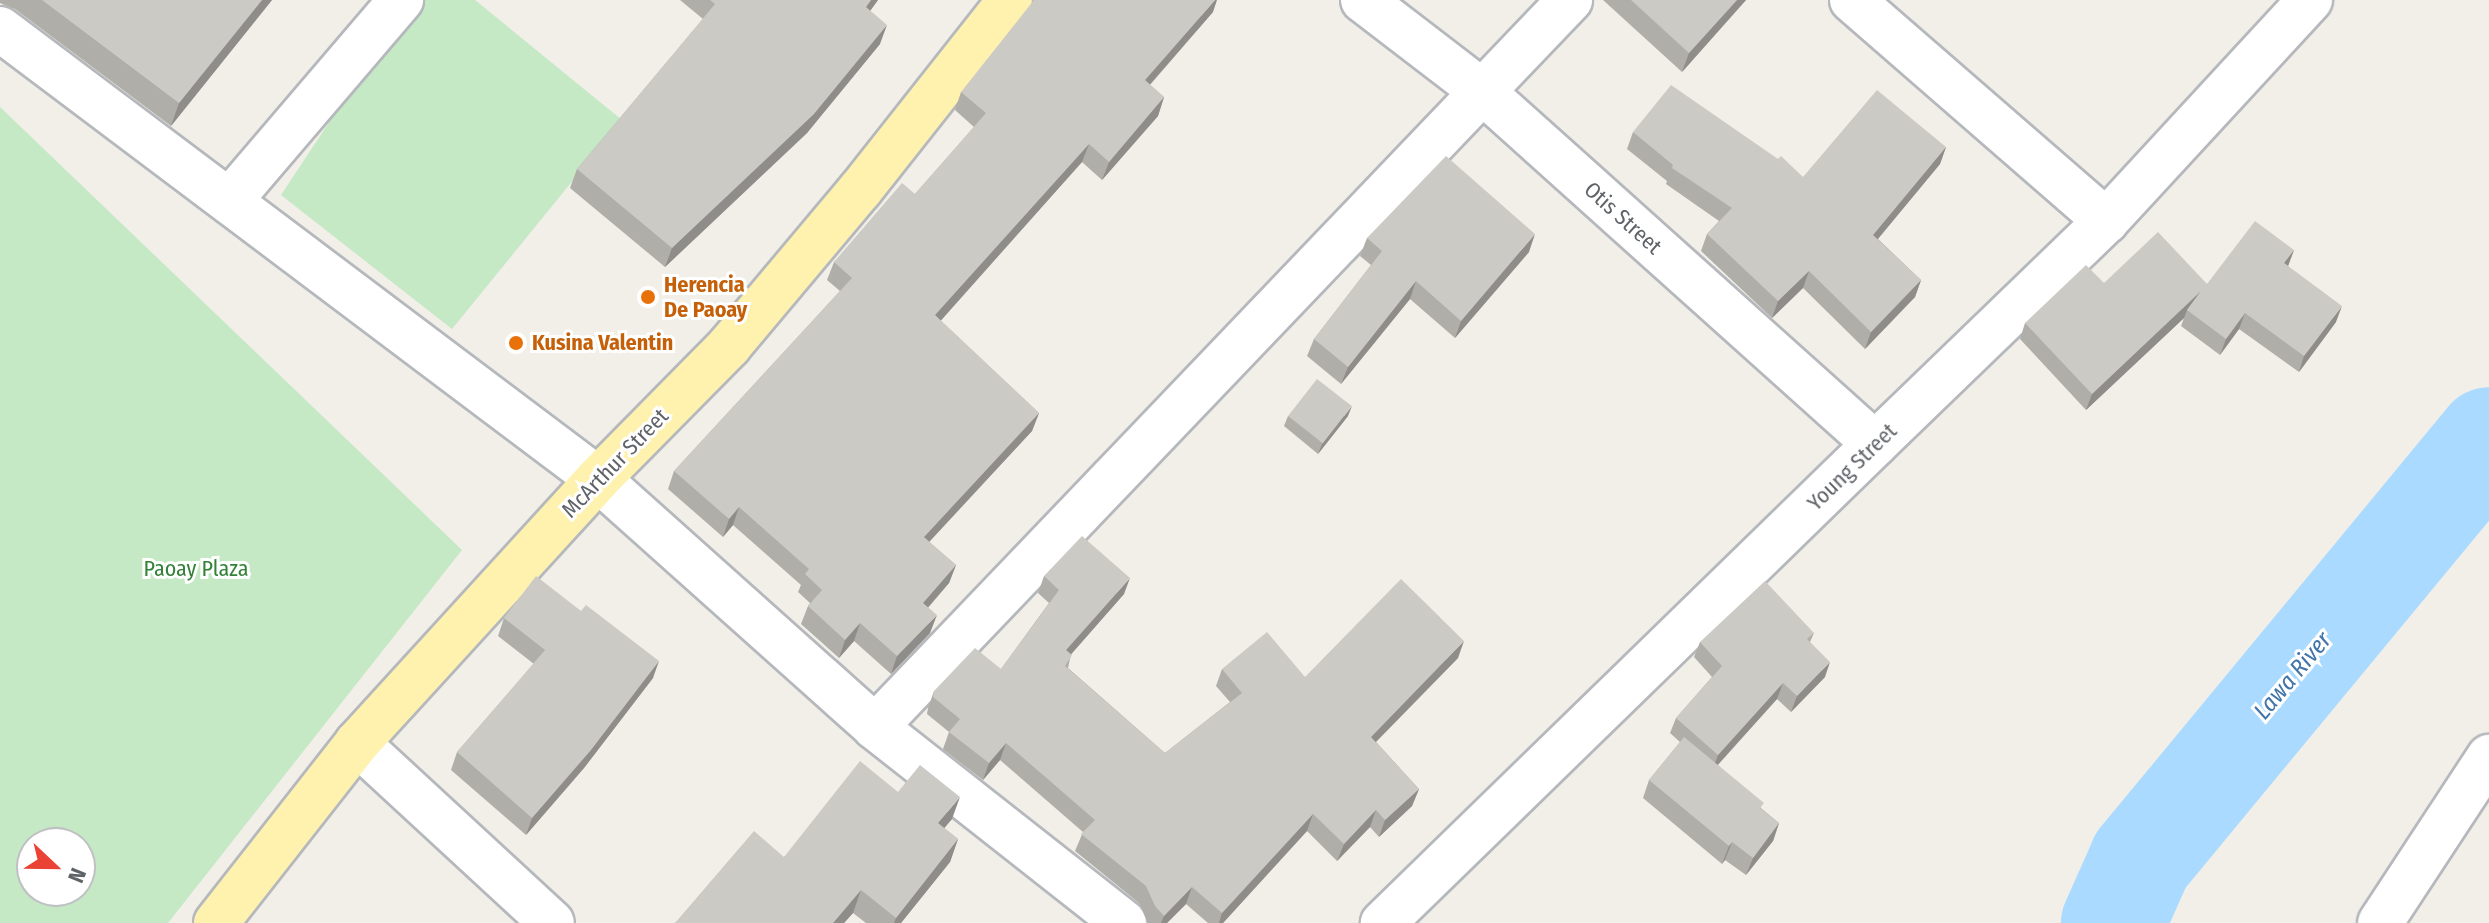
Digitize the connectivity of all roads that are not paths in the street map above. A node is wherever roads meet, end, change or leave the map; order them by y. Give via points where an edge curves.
1 (401, 0) edge
2 (1010, 0) edge
3 (1363, 0) edge
4 (1570, 0) edge
5 (1852, 0) edge
6 (2307, 1) edge
7 (0, 29) edge
8 (1484, 93) junction
9 (231, 199) junction
10 (2106, 221) junction
11 (1875, 444) junction
12 (598, 479) junction
13 (875, 727) junction
14 (357, 743) junction
15 (2489, 757) edge
16 (216, 923) edge
17 (552, 923) edge
18 (1124, 923) edge
19 (1383, 923) edge
20 (2380, 923) edge

1 - 9 street
2 - 12 main road, McArthur Street via 729,346
3 - 8 street, Otis Street
4 - 8 street
5 - 10 street
6 - 10 street, Young Street
7 - 9 street
8 - 11 street, Otis Street
8 - 13 street
9 - 12 street
10 - 11 street, Young Street
11 - 19 street, Young Street
12 - 13 street
12 - 14 main road, McArthur Street
13 - 18 street
14 - 16 main road, McArthur Street
14 - 17 street
15 - 20 street

